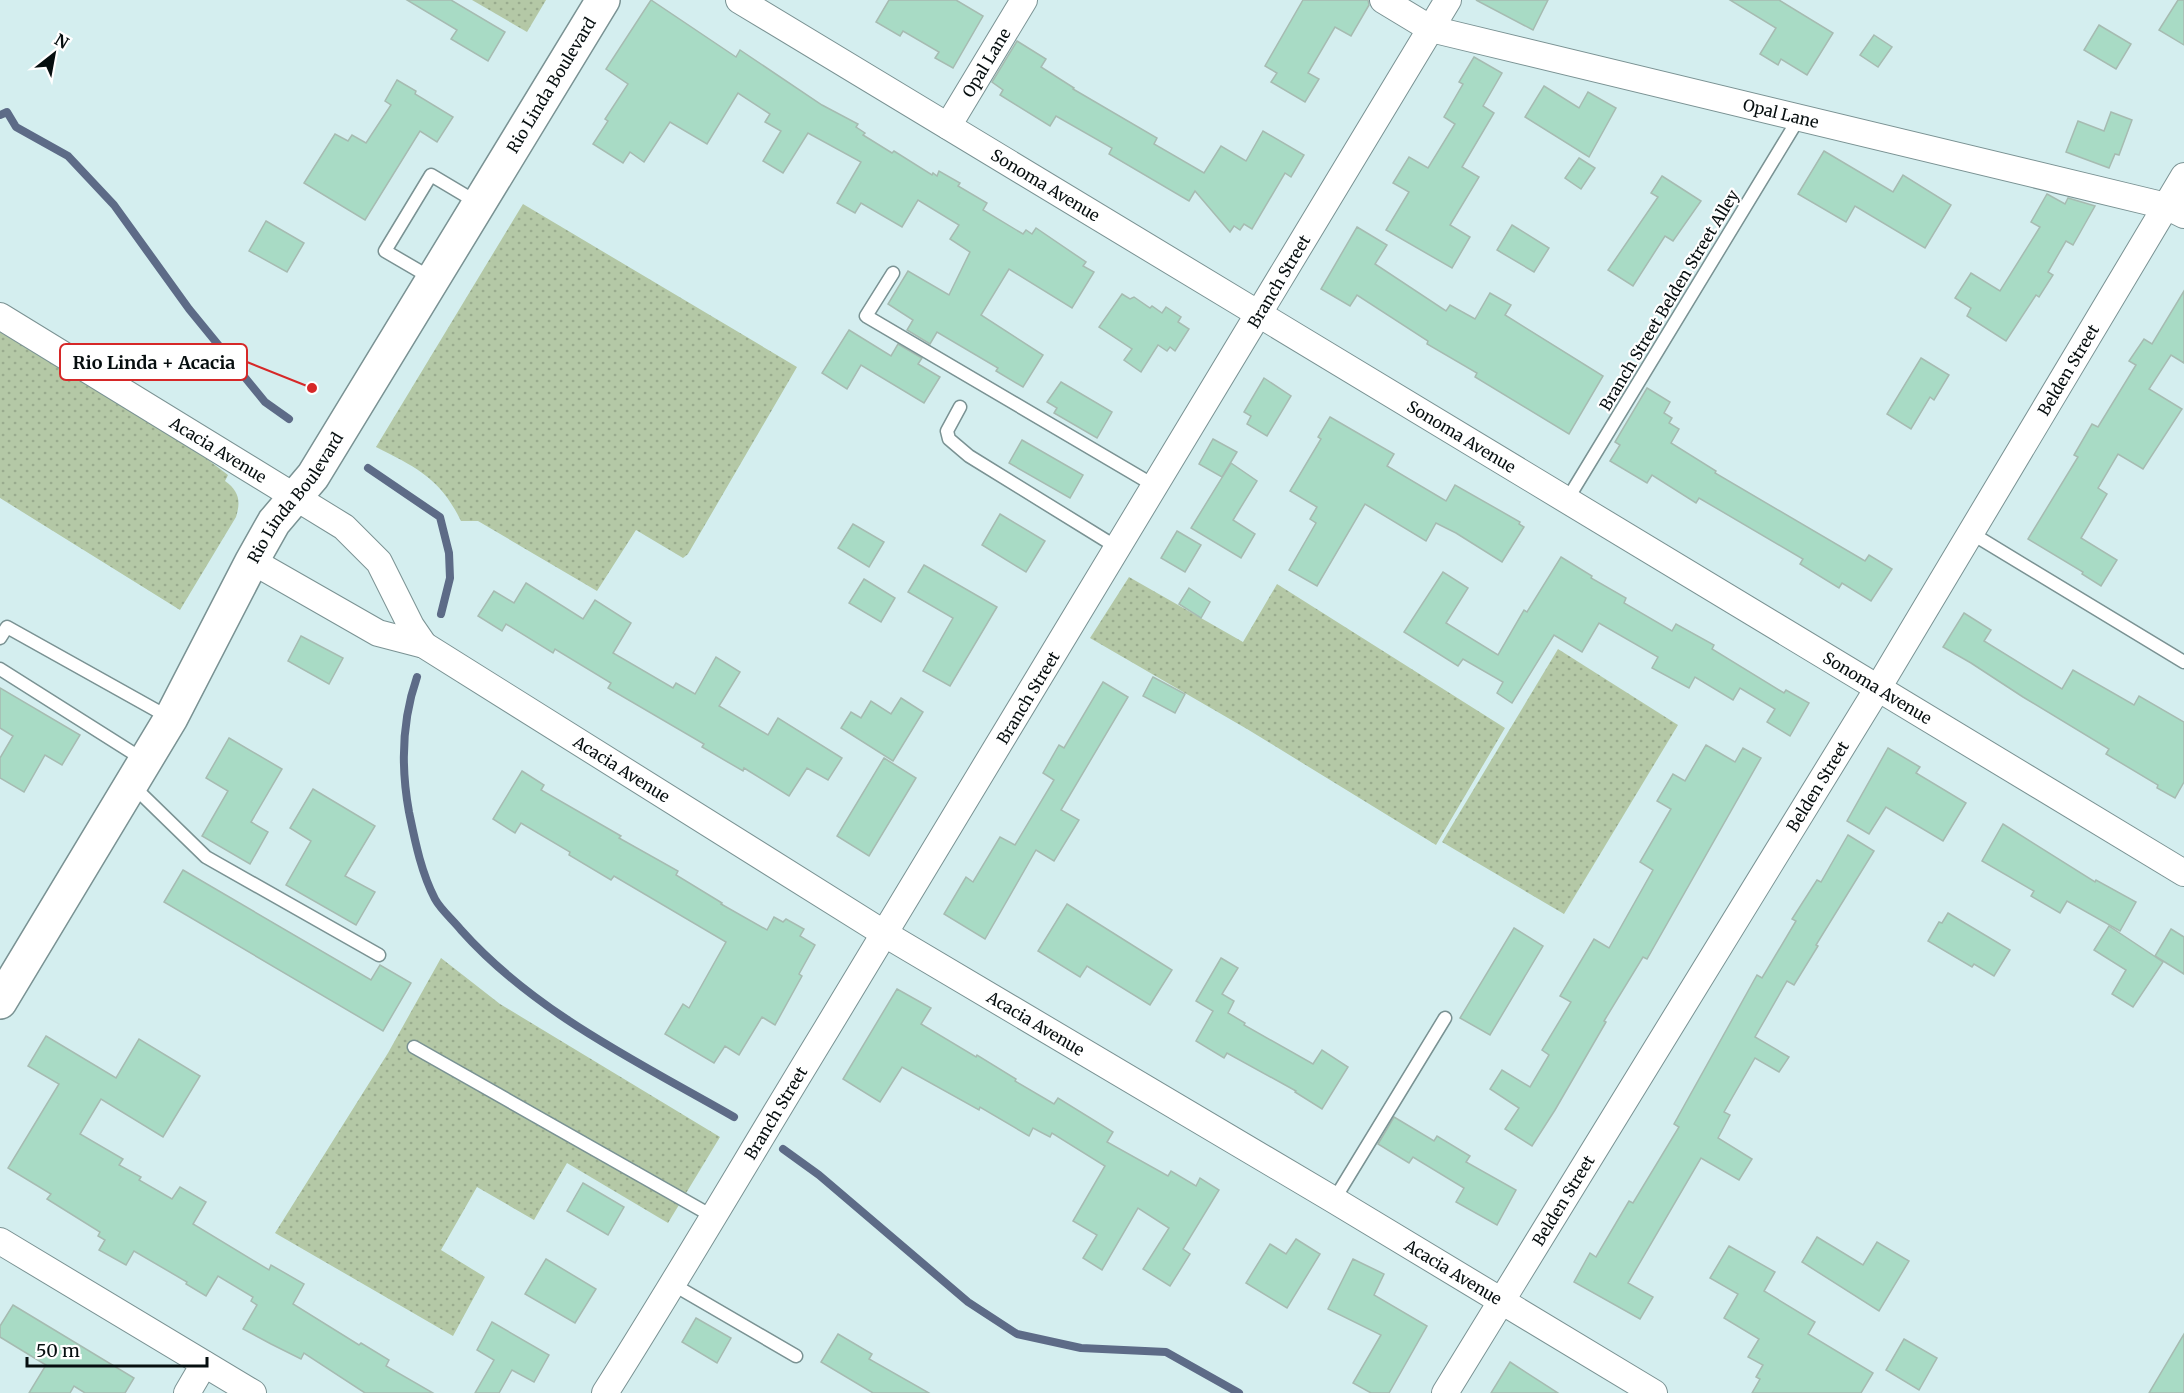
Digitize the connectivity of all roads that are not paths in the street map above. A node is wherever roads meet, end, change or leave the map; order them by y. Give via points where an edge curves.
1 (603, 0) edge
2 (739, 0) edge
3 (1024, 0) edge
4 (1383, 0) edge
5 (1448, 0) edge
6 (1431, 29) junction
7 (1799, 118) junction
8 (948, 126) junction
9 (2184, 176) edge
10 (479, 203) junction
11 (2175, 210) edge
12 (893, 273) dead end
13 (433, 279) junction
14 (1259, 314) junction
15 (0, 316) edge
16 (960, 407) dead end
17 (1155, 486) junction
18 (296, 496) junction
19 (1567, 500) junction
20 (1971, 533) junction
21 (1118, 548) junction
22 (252, 561) junction
23 (0, 638) edge
24 (424, 645) junction
25 (2184, 662) edge
26 (0, 669) edge
27 (1878, 688) junction
28 (171, 718) junction
29 (138, 772) junction
30 (2184, 873) edge
31 (885, 934) junction
32 (379, 955) dead end
33 (0, 1002) edge
34 (1445, 1018) dead end
35 (414, 1047) dead end
36 (1334, 1200) junction
37 (712, 1216) junction
38 (0, 1241) edge
39 (674, 1285) junction
40 (1501, 1301) junction
41 (796, 1356) dead end
42 (204, 1364) junction
43 (187, 1393) edge
44 (253, 1393) edge
45 (605, 1393) edge
46 (1445, 1393) edge
47 (1654, 1393) edge

1 - 10 main road, Rio Linda Boulevard
2 - 8 street, Sonoma Avenue
3 - 8 street, Opal Lane
4 - 6 street, Opal Lane
5 - 6 street, Branch Street
6 - 7 street, Opal Lane
6 - 14 street, Branch Street
7 - 11 street, Opal Lane
7 - 19 lane, Branch Street Belden Street Alley
8 - 14 street, Sonoma Avenue
9 - 11 street, Belden Street
10 - 13 main road, Rio Linda Boulevard
10 - 13 lane via 431,175 385,251
11 - 20 street, Belden Street
12 - 17 lane via 866,316
13 - 18 main road, Rio Linda Boulevard via 313,476
14 - 17 street, Branch Street
14 - 19 street, Sonoma Avenue
15 - 18 street, Acacia Avenue
16 - 21 lane via 947,431 949,438 969,456
17 - 21 street, Branch Street
18 - 22 main road, Rio Linda Boulevard via 274,522
18 - 24 street, Acacia Avenue via 344,527 379,562
19 - 27 street, Sonoma Avenue
20 - 25 lane
20 - 27 street, Belden Street
21 - 31 street, Branch Street
22 - 24 street, Acacia Avenue via 378,633
22 - 28 main road, Rio Linda Boulevard
23 - 28 lane via 7,627
24 - 31 street, Acacia Avenue
26 - 29 lane
27 - 30 street, Sonoma Avenue
27 - 40 street, Belden Street
28 - 29 main road, Rio Linda Boulevard
29 - 32 lane via 206,857
29 - 33 main road, Rio Linda Boulevard
31 - 36 street, Acacia Avenue
31 - 37 street, Branch Street
34 - 36 lane
35 - 37 lane
36 - 40 street, Acacia Avenue
37 - 39 street, Branch Street
38 - 42 street
39 - 41 lane
39 - 45 street, Branch Street
40 - 46 street, Belden Street
40 - 47 street, Acacia Avenue
42 - 43 street
42 - 44 street

